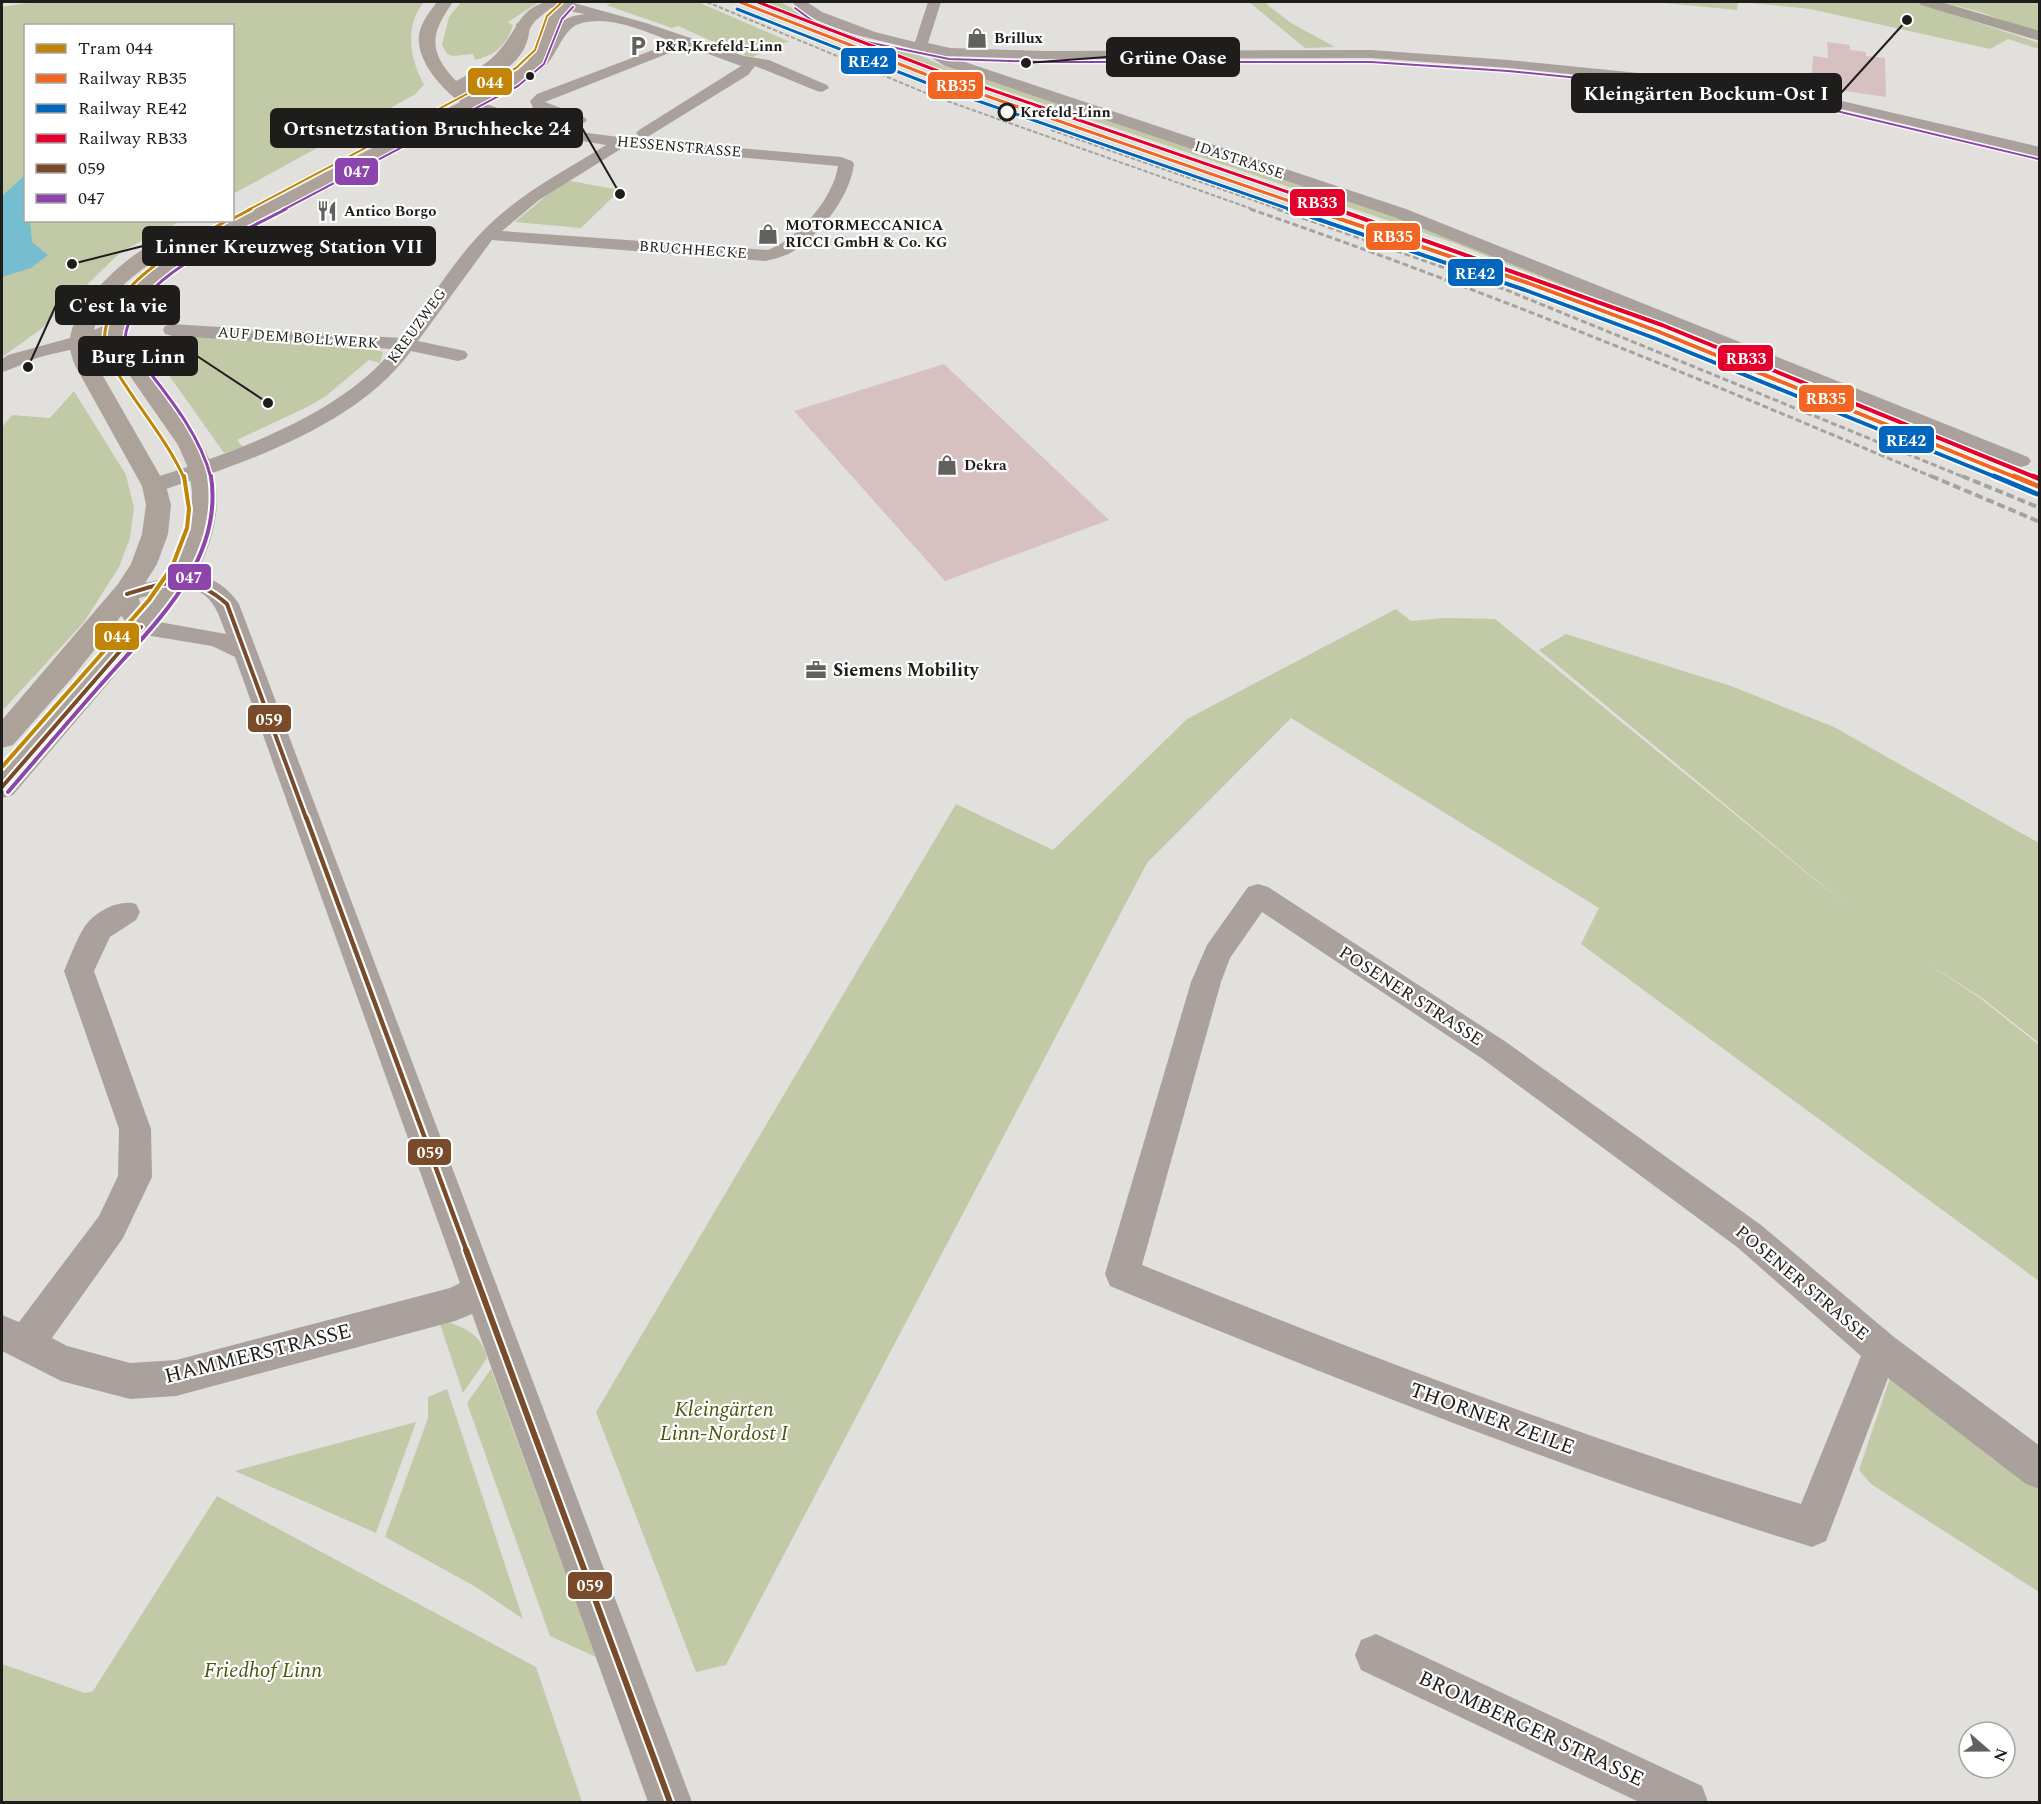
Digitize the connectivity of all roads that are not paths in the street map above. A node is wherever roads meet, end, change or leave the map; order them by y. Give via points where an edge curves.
1 (445, 2) edge
2 (799, 2) edge
3 (935, 2) edge
4 (1926, 2) edge
5 (557, 3) edge
6 (611, 18) junction
7 (523, 24) junction
8 (2040, 38) edge
9 (688, 41) junction
10 (925, 49) junction
11 (508, 51) junction
12 (429, 56) junction
13 (742, 60) junction
14 (528, 69) junction
15 (822, 88) dead end
16 (462, 96) junction
17 (434, 100) dead end
18 (517, 122) junction
19 (644, 133) junction
20 (620, 143) junction
21 (386, 148) junction
22 (2040, 152) edge
23 (846, 156) junction
24 (283, 202) junction
25 (206, 222) edge
26 (488, 235) junction
27 (117, 327) junction
28 (172, 330) dead end
29 (81, 343) junction
30 (406, 344) junction
31 (458, 355) dead end
32 (2, 366) edge
33 (2021, 461) dead end
34 (201, 470) junction
35 (155, 485) junction
36 (176, 583) junction
37 (127, 594) junction
38 (141, 627) junction
39 (244, 652) junction
40 (2, 738) edge
41 (2, 787) edge
42 (126, 912) dead end
43 (1122, 1274) joint
44 (482, 1290) junction
45 (14, 1338) edge
46 (1881, 1350) junction
47 (2040, 1470) edge
48 (1376, 1656) dead end
49 (670, 1803) edge
50 (1686, 1803) edge

1 - 12 main road via 429,24
2 - 10 street via 843,25
3 - 10 street via 921,43
4 - 8 highway
5 - 6 street
5 - 7 main road
5 - 14 main road via 537,60
6 - 9 street
6 - 14 street via 582,18 565,23 546,60
7 - 11 main road
7 - 16 street via 520,48
9 - 13 street
9 - 19 street via 537,101 545,109 588,123
10 - 22 street via 1001,54 1371,54 1518,64 1738,87 1829,102
10 - 33 street, IDASTRASSE via 964,69 1400,213
11 - 12 main road via 460,63
11 - 16 main road
12 - 16 main road
13 - 15 street via 764,63
13 - 19 street via 748,67 743,72
14 - 16 main road
16 - 17 main road
16 - 18 street, HESSENSTRASSE
16 - 21 main road
16 - 24 street via 459,105 311,182
18 - 20 street, HESSENSTRASSE
18 - 21 street, HESSENSTRASSE via 458,122
19 - 23 street
20 - 23 street, HESSENSTRASSE
20 - 26 street, KREUZWEG via 538,193
21 - 24 main road
23 - 26 street, BRUCHHECKE via 846,172 825,210 795,242 773,254
24 - 27 main road via 171,265 135,297
25 - 29 main road via 160,248 117,279 89,315
26 - 30 street, KREUZWEG
27 - 29 street
27 - 34 main road via 118,343 190,445
28 - 30 street, AUF DEM BOLLWERK
29 - 32 street
29 - 35 main road via 89,373
30 - 31 street, AUF DEM BOLLWERK
30 - 34 street, KREUZWEG via 388,367 357,393 312,422
34 - 35 street, KREUZWEG
34 - 36 main road via 203,525 191,558
35 - 37 main road via 158,514 151,552
36 - 37 street
36 - 38 main road
36 - 39 street via 197,582 217,593 227,604
37 - 38 street via 128,606
37 - 40 main road
38 - 39 street via 217,639
38 - 41 main road
39 - 44 street
42 - 45 street via 99,929 79,971 135,1129 135,1177 111,1227
43 - 46 street, THORNER ZEILE via 1465,1412 1714,1498 1812,1527
43 - 46 street, POSENER STRASSE via 1206,982 1217,952 1258,895 1495,1052 1730,1222
44 - 45 street, HAMMERSTRASSE via 455,1304 176,1378 130,1381 62,1363
44 - 49 street
46 - 47 street
48 - 50 street, BROMBERGER STRASSE

